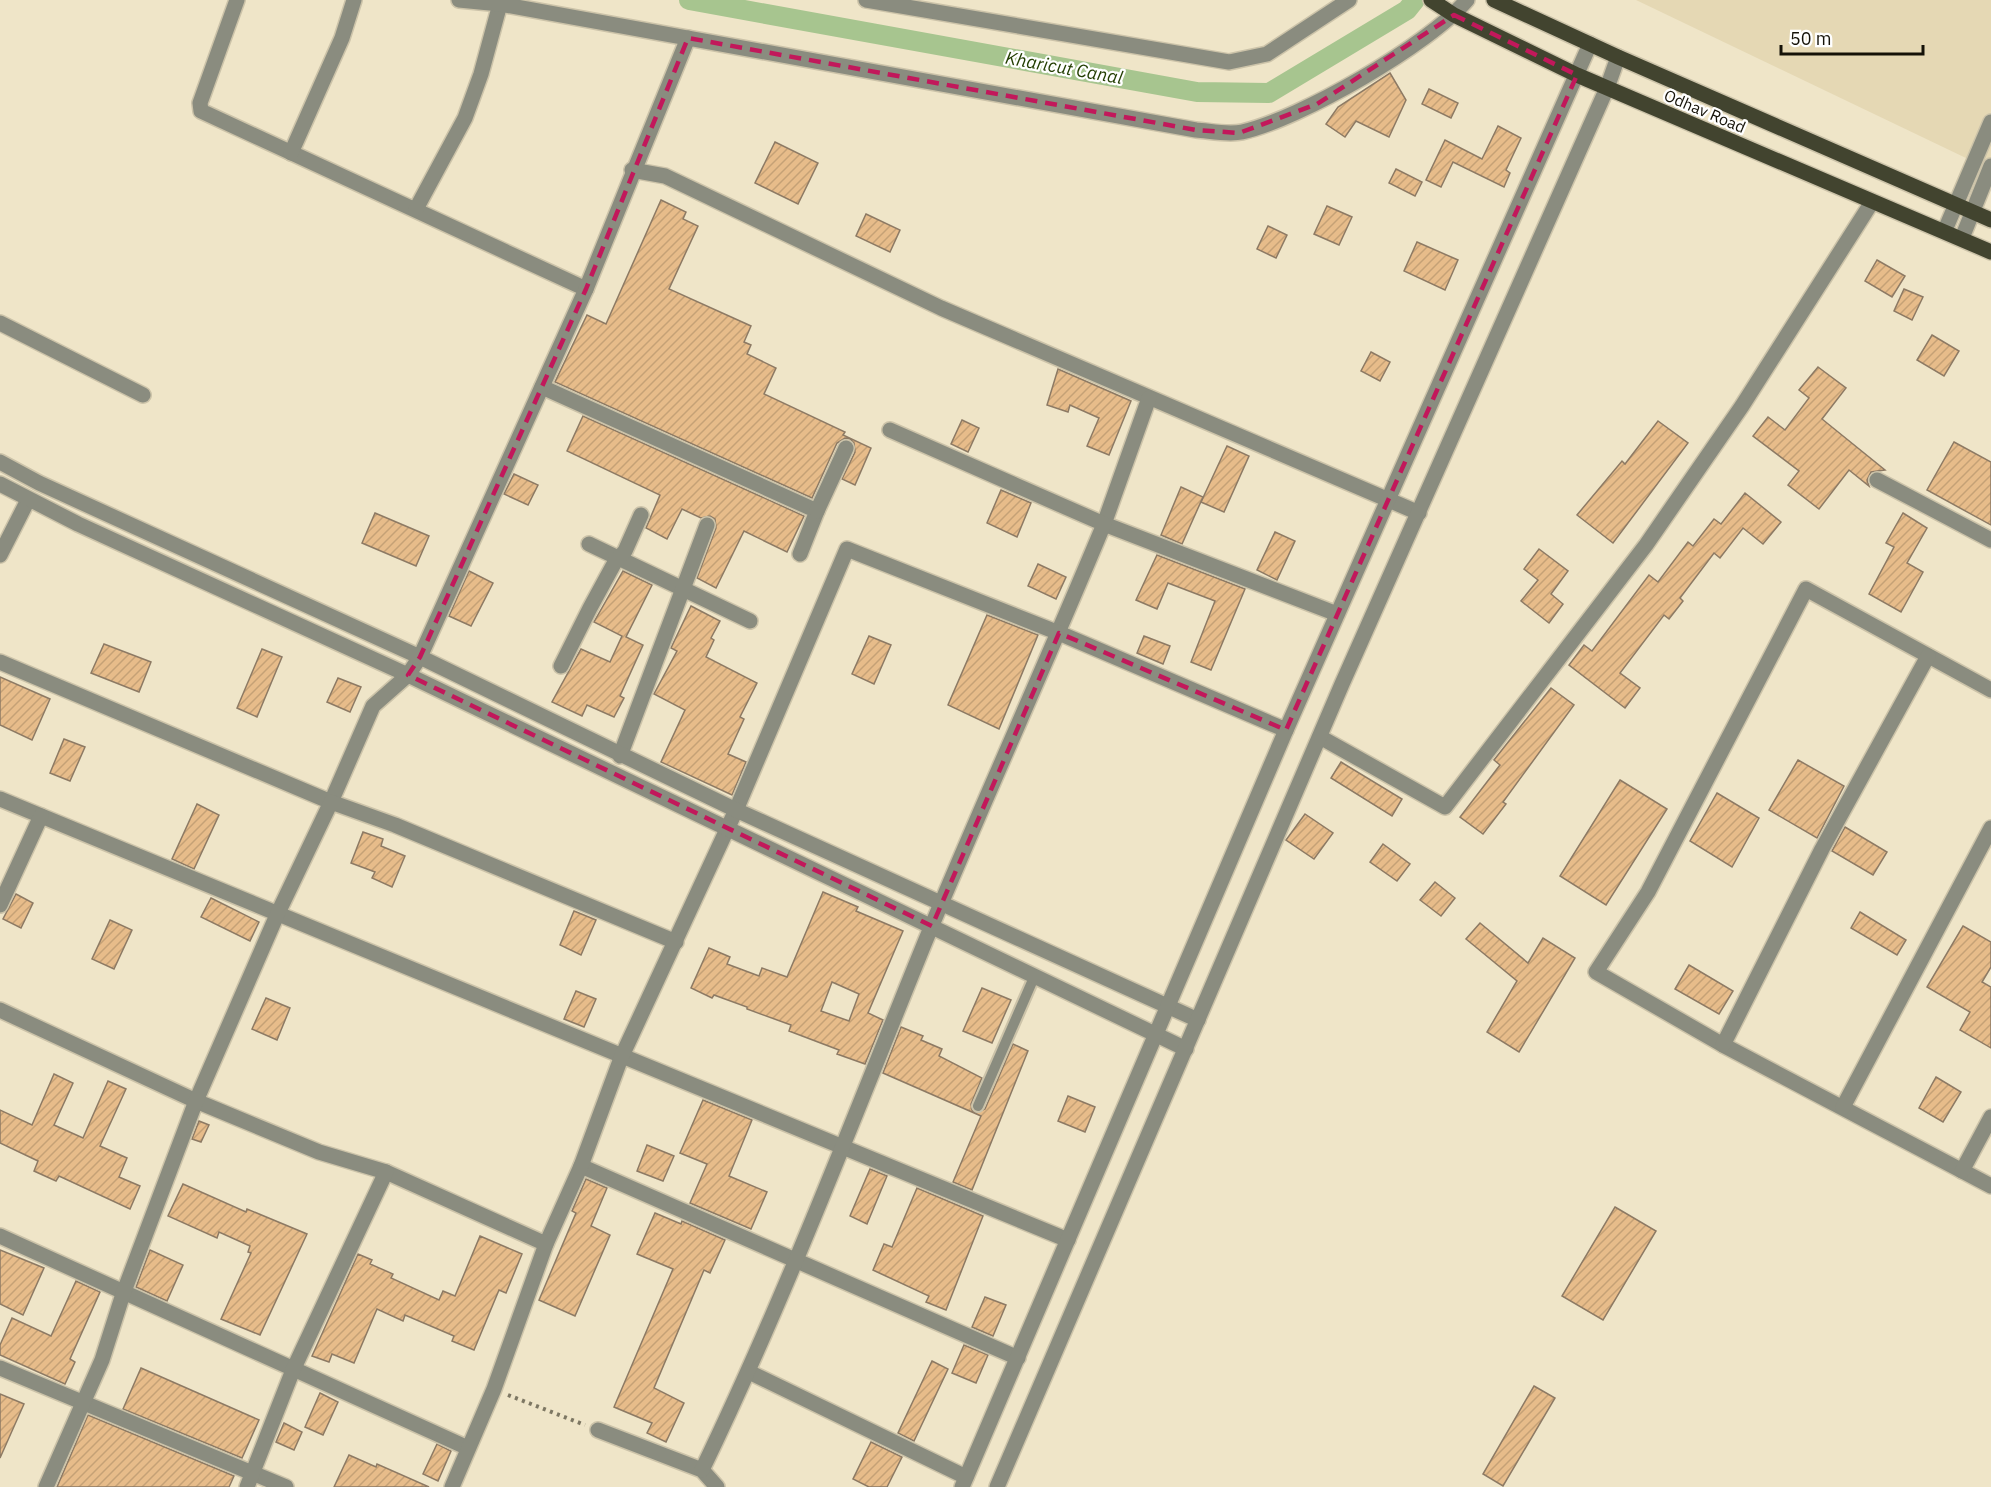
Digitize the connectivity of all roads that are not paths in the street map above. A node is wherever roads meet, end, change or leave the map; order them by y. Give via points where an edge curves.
1 (237, 0) edge
2 (354, 0) edge
3 (459, 0) edge
4 (866, 0) edge
5 (1349, 0) edge
6 (1431, 0) edge
7 (1467, 0) edge
8 (1494, 0) edge
9 (500, 4) junction
10 (1455, 15) junction
11 (688, 38) junction
12 (1590, 44) junction
13 (1618, 57) junction
14 (1577, 75) junction
15 (1607, 88) junction
16 (1991, 122) edge
17 (291, 153) junction
18 (1991, 166) edge
19 (632, 170) junction
20 (1872, 202) junction
21 (1955, 206) junction
22 (416, 210) junction
23 (1972, 211) junction
24 (1991, 220) edge
25 (1945, 230) junction
26 (1962, 238) junction
27 (1991, 252) edge
28 (586, 288) junction
29 (0, 323) edge
30 (542, 387) junction
31 (143, 395) dead end
32 (1149, 398) junction
33 (890, 430) dead end
34 (846, 448) dead end
35 (0, 462) edge
36 (1878, 480) dead end
37 (0, 484) edge
38 (28, 500) junction
39 (1388, 501) junction
40 (817, 512) junction
41 (1419, 513) junction
42 (641, 515) dead end
43 (1104, 524) junction
44 (707, 525) dead end
45 (1991, 540) edge
46 (590, 544) dead end
47 (800, 554) dead end
48 (0, 555) edge
49 (618, 559) junction
50 (683, 591) junction
51 (1337, 614) junction
52 (750, 621) dead end
53 (1059, 633) junction
54 (1928, 656) junction
55 (420, 657) junction
56 (0, 662) edge
57 (561, 666) dead end
58 (408, 675) junction
59 (1991, 690) edge
60 (1286, 730) junction
61 (1320, 737) junction
62 (620, 756) junction
63 (0, 799) edge
64 (331, 802) junction
65 (736, 810) junction
66 (41, 816) junction
67 (1991, 828) edge
68 (727, 829) junction
69 (942, 904) junction
70 (0, 905) edge
71 (278, 915) junction
72 (932, 927) junction
73 (676, 942) junction
74 (1035, 975) junction
75 (1167, 1007) junction
76 (0, 1011) edge
77 (1198, 1020) junction
78 (1156, 1034) junction
79 (1724, 1045) junction
80 (1186, 1048) junction
81 (621, 1058) junction
82 (196, 1101) junction
83 (978, 1106) dead end
84 (1843, 1107) junction
85 (1991, 1117) edge
86 (841, 1148) junction
87 (581, 1166) junction
88 (1962, 1170) junction
89 (386, 1172) junction
90 (1991, 1186) edge
91 (0, 1236) edge
92 (1068, 1240) junction
93 (546, 1244) junction
94 (797, 1261) junction
95 (123, 1294) junction
96 (1018, 1358) junction
97 (0, 1368) edge
98 (293, 1370) junction
99 (749, 1372) junction
100 (83, 1403) junction
101 (598, 1430) road end
102 (468, 1448) junction
103 (702, 1470) junction
104 (249, 1480) edge
105 (964, 1482) edge
106 (46, 1487) edge
107 (286, 1487) edge
108 (452, 1487) edge
109 (717, 1487) edge
110 (997, 1487) edge

1 - 17 street via 200,103 201,111
2 - 17 street via 342,38
3 - 9 street
4 - 5 street via 1229,62 1267,54
6 - 10 main road, Odhav Road
7 - 10 street
8 - 12 main road, Odhav Road
9 - 11 street
9 - 22 street via 465,118
10 - 11 street via 1317,104 1239,133 1196,130
10 - 14 main road, Odhav Road
11 - 19 street
12 - 13 main road, Odhav Road
12 - 14 street
13 - 15 street
13 - 21 main road, Odhav Road
14 - 15 main road, Odhav Road
14 - 39 street
15 - 20 main road, Odhav Road
15 - 41 street
16 - 21 street
17 - 22 street
18 - 23 street
19 - 28 street
19 - 32 street via 664,176 941,308
20 - 25 main road, Odhav Road
20 - 61 street via 1742,406 1646,544 1445,807
21 - 23 main road, Odhav Road
21 - 25 street
22 - 28 street
23 - 24 main road
23 - 26 street
25 - 26 main road, Odhav Road
26 - 27 main road
28 - 30 street
29 - 31 street
30 - 40 street
30 - 55 street
32 - 39 street
32 - 43 street
33 - 43 street
34 - 40 street
35 - 55 street
36 - 45 street
37 - 38 street
38 - 48 street
38 - 58 street
39 - 41 street
39 - 51 street
40 - 47 street
41 - 61 street
42 - 49 street
43 - 51 street
43 - 53 street
44 - 50 street
46 - 49 street
49 - 50 street
49 - 57 street
50 - 52 street
50 - 62 street
51 - 60 street
53 - 60 street
53 - 65 street via 848,549
53 - 69 street
54 - 59 street
54 - 79 street via 1822,849
54 - 79 street via 1806,589 1648,892 1596,972
55 - 58 street
55 - 62 street
56 - 64 street
58 - 64 street via 373,706
58 - 68 street
60 - 75 street
61 - 77 street
62 - 65 street
63 - 66 street
64 - 71 street
64 - 73 street
65 - 68 street
65 - 69 street
66 - 70 street
66 - 71 street
67 - 84 street
68 - 72 street
68 - 73 street
69 - 72 street
69 - 75 street
71 - 81 street
71 - 82 street
72 - 74 street
72 - 86 street
73 - 81 street
74 - 78 street
74 - 83 lane
75 - 77 street
75 - 78 street
76 - 82 street
77 - 80 street
78 - 80 street
78 - 92 street
79 - 84 street
80 - 110 street
81 - 86 street
81 - 87 street
82 - 89 street via 319,1152
82 - 95 street
84 - 88 street
85 - 88 street
86 - 92 street
86 - 94 street
87 - 93 street
87 - 94 street
88 - 90 street
89 - 93 street
89 - 98 street
91 - 95 street
92 - 96 street
93 - 102 street via 494,1389
94 - 96 street
94 - 99 street
95 - 98 street
95 - 100 street via 102,1360
96 - 105 street
97 - 100 street
98 - 102 street
98 - 104 street
99 - 103 street
99 - 105 street
100 - 104 street
100 - 106 street
101 - 103 street
102 - 108 street
103 - 109 street
104 - 107 street

